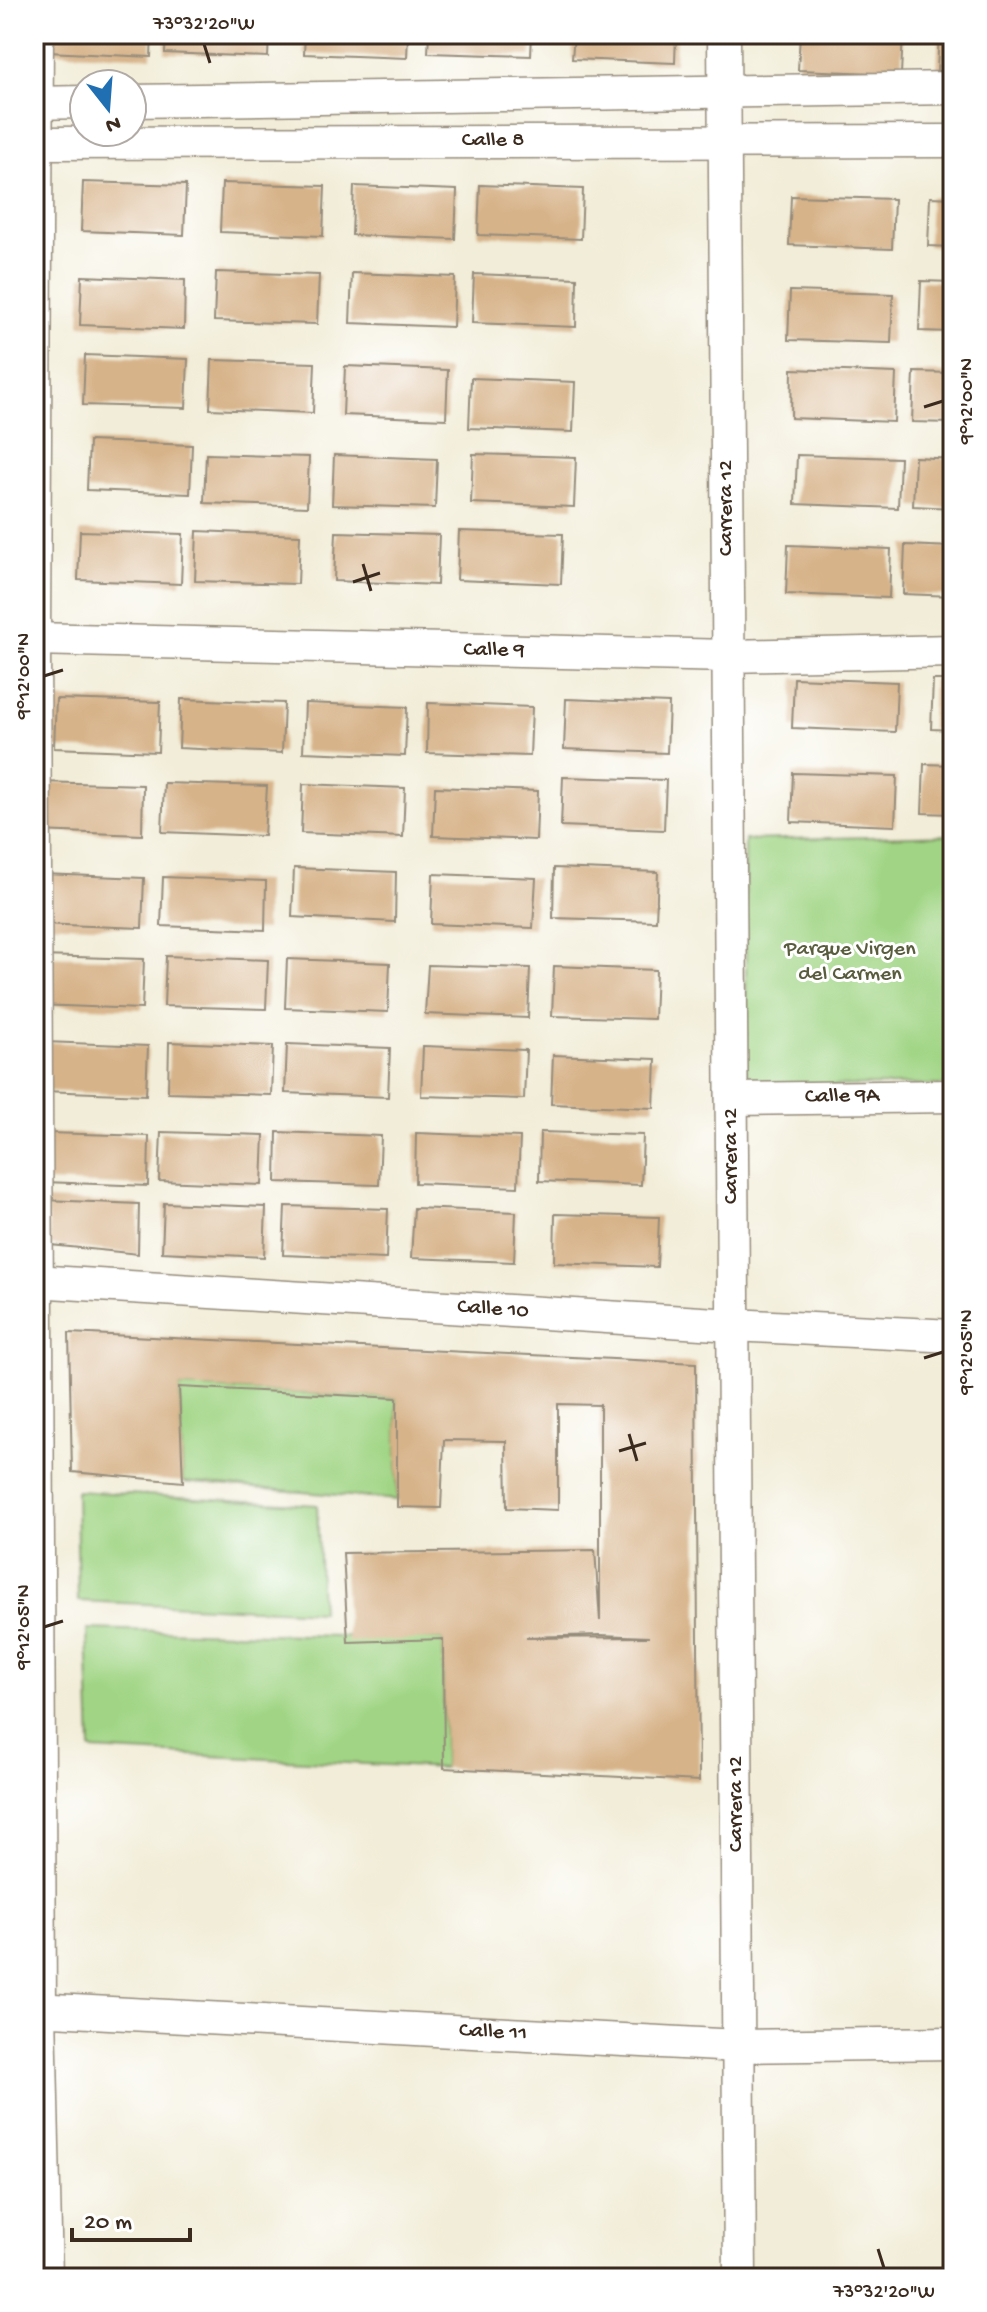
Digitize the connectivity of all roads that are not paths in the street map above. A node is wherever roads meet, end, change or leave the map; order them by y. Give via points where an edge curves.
1 (37, 34) edge
2 (724, 34) edge
3 (953, 88) edge
4 (725, 93) junction
5 (148, 101) edge
6 (68, 102) edge
7 (36, 103) edge
8 (725, 141) junction
9 (953, 141) edge
10 (36, 143) edge
11 (34, 639) edge
12 (953, 651) edge
13 (729, 656) junction
14 (953, 1096) edge
15 (732, 1099) junction
16 (36, 1281) edge
17 (733, 1325) junction
18 (953, 1336) edge
19 (37, 2010) edge
20 (953, 2043) edge
21 (738, 2046) junction
22 (46, 2278) edge
23 (740, 2278) edge

1 - 7 street
2 - 4 street, Carrera 12
3 - 4 street, Calle 8
4 - 5 street, Calle 8
4 - 8 street, Carrera 12
6 - 7 street
7 - 10 street
8 - 9 street, Calle 8
8 - 10 street, Calle 8
8 - 13 street, Carrera 12
10 - 11 street
11 - 13 street, Calle 9
11 - 16 street
12 - 13 street, Calle 9
13 - 15 street, Carrera 12
14 - 15 street, Calle 9A
15 - 17 street, Carrera 12
16 - 17 street, Calle 10
16 - 19 street
17 - 18 street, Calle 10
17 - 21 street, Carrera 12
19 - 21 street, Calle 11
19 - 22 street
20 - 21 street, Calle 11
21 - 23 street, Carrera 12

